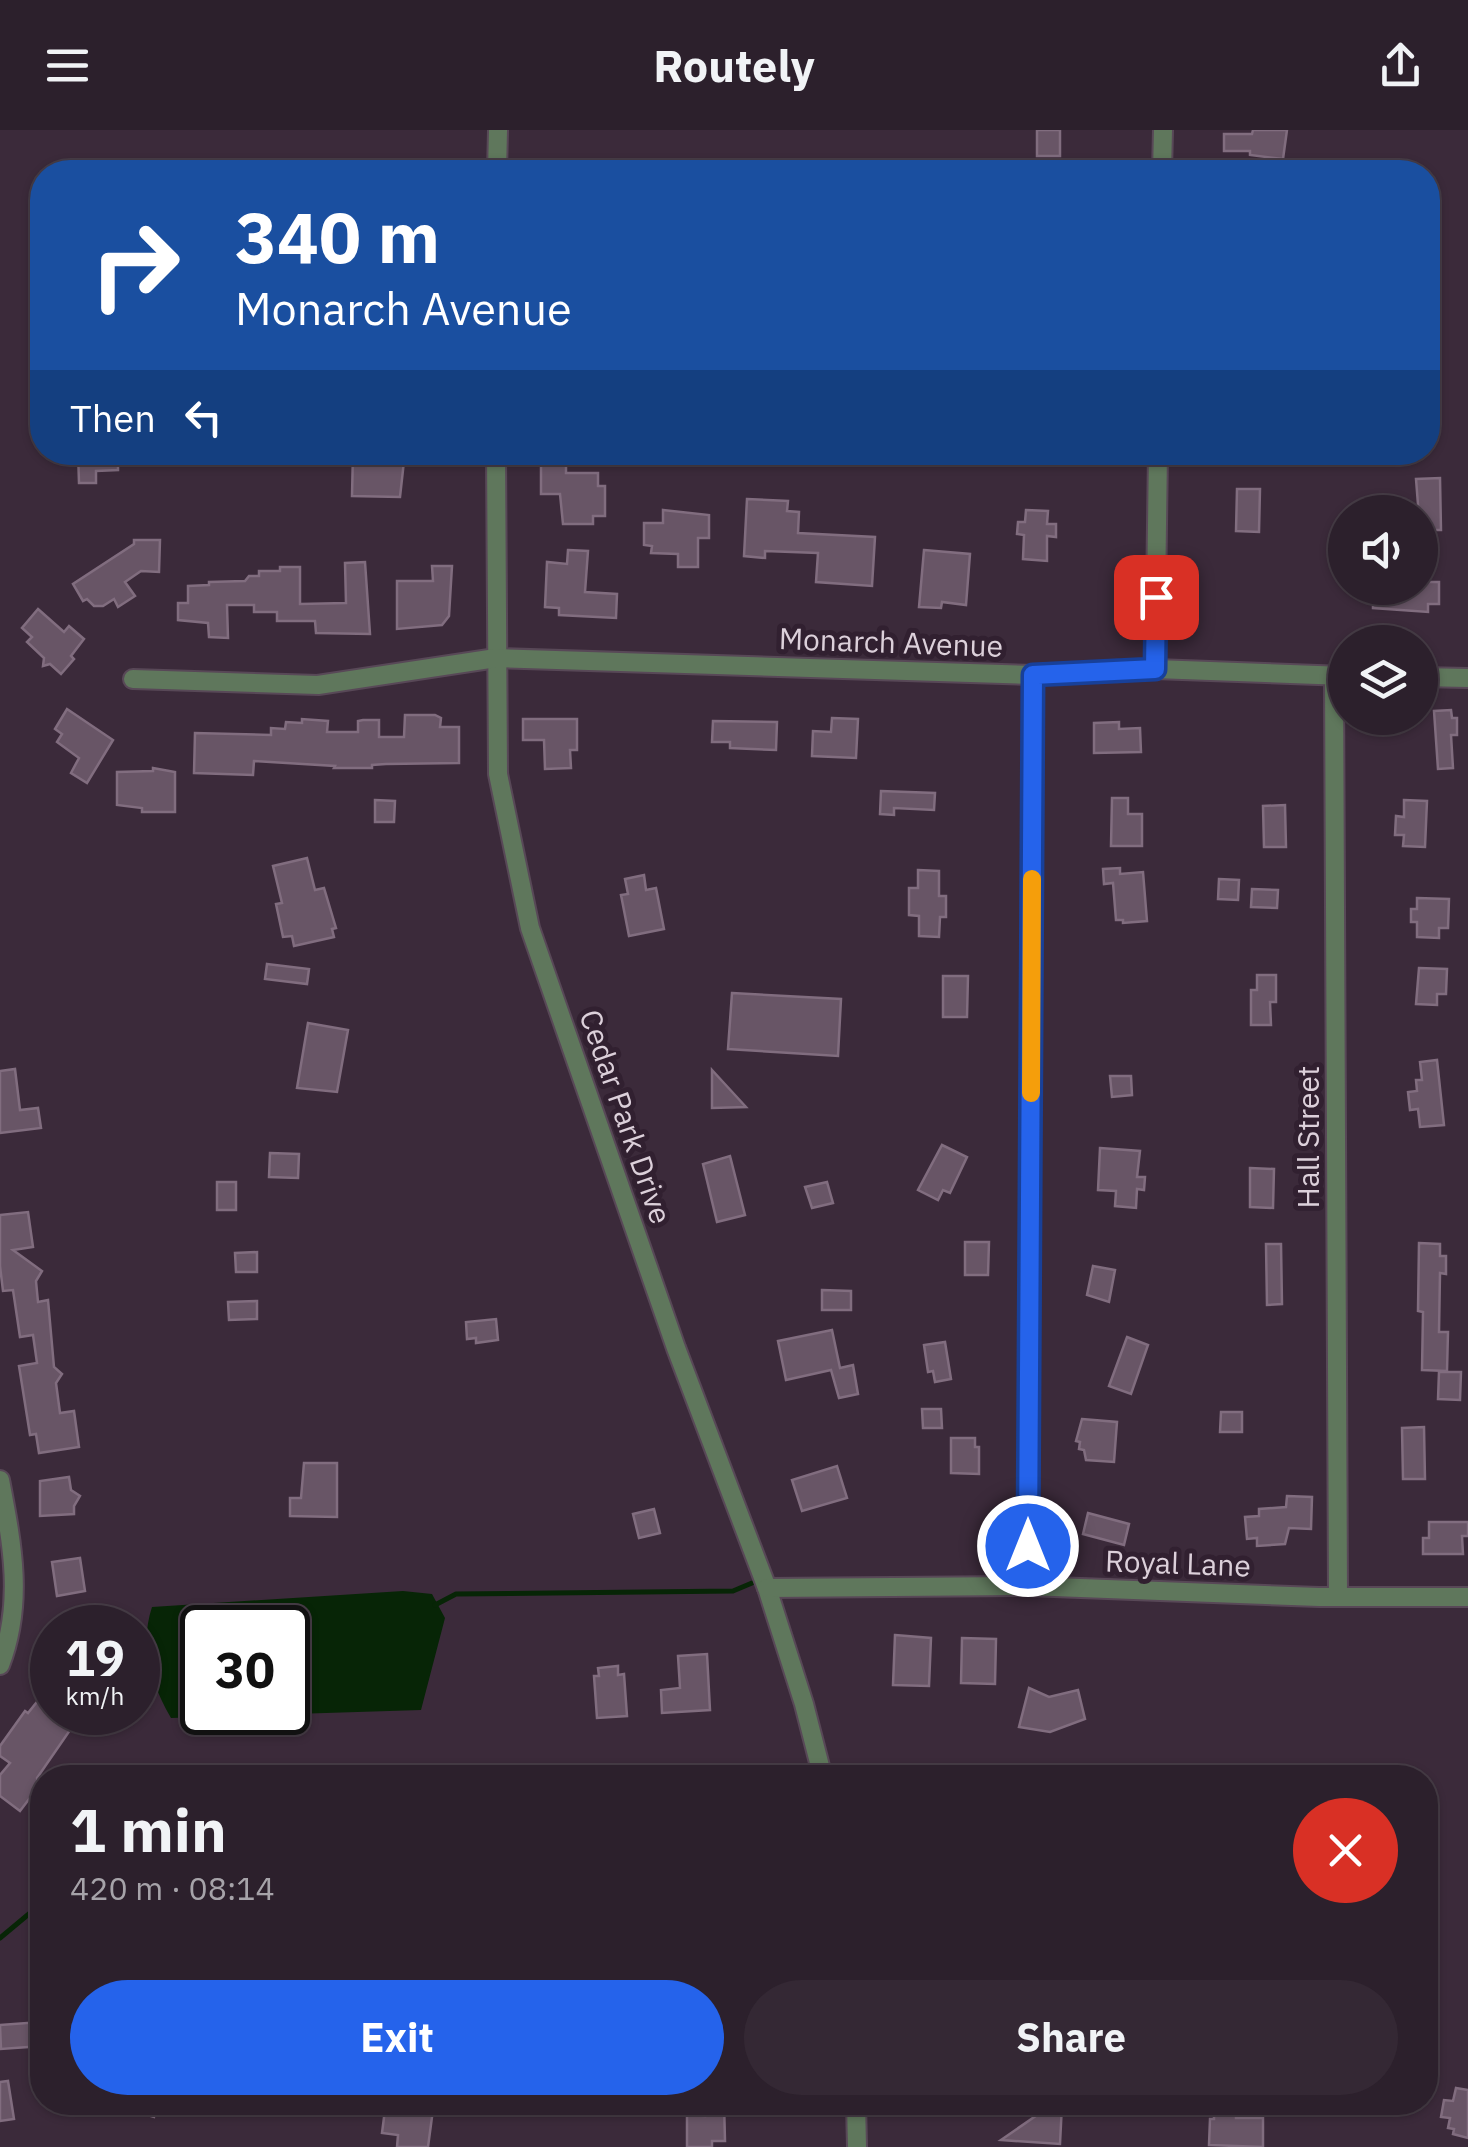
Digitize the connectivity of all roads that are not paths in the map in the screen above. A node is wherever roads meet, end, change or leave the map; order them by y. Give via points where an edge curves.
1 (498, 130) edge
2 (1163, 130) edge
3 (497, 160) edge
4 (1162, 160) edge
5 (496, 465) edge
6 (1158, 465) edge
7 (496, 658) junction
8 (1155, 669) junction
9 (1033, 675) junction
10 (1328, 676) edge
11 (1438, 677) edge
12 (1468, 678) edge
13 (133, 679) dead end
14 (1340, 735) edge
15 (0, 1480) edge
16 (1028, 1586) junction
17 (766, 1588) junction
18 (1338, 1597) junction
19 (1468, 1597) edge
20 (0, 1666) edge
21 (820, 1765) edge
22 (857, 2115) edge
23 (858, 2147) edge

1 - 3 street
2 - 4 street
5 - 7 street, Cedar Park Drive
6 - 8 street
7 - 9 street, Monarch Avenue
7 - 13 street, Monarch Avenue via 318,685
7 - 17 street, Cedar Park Drive via 498,774 530,928
8 - 9 street, Monarch Avenue
8 - 10 street, Monarch Avenue
9 - 16 street
11 - 12 street
14 - 18 street, Hall Street
15 - 20 street via 14,1557 14,1615
16 - 17 street, Royal Lane
16 - 18 street, Royal Lane
17 - 21 street, Cedar Park Drive
18 - 19 street, Royal Lane
22 - 23 street

